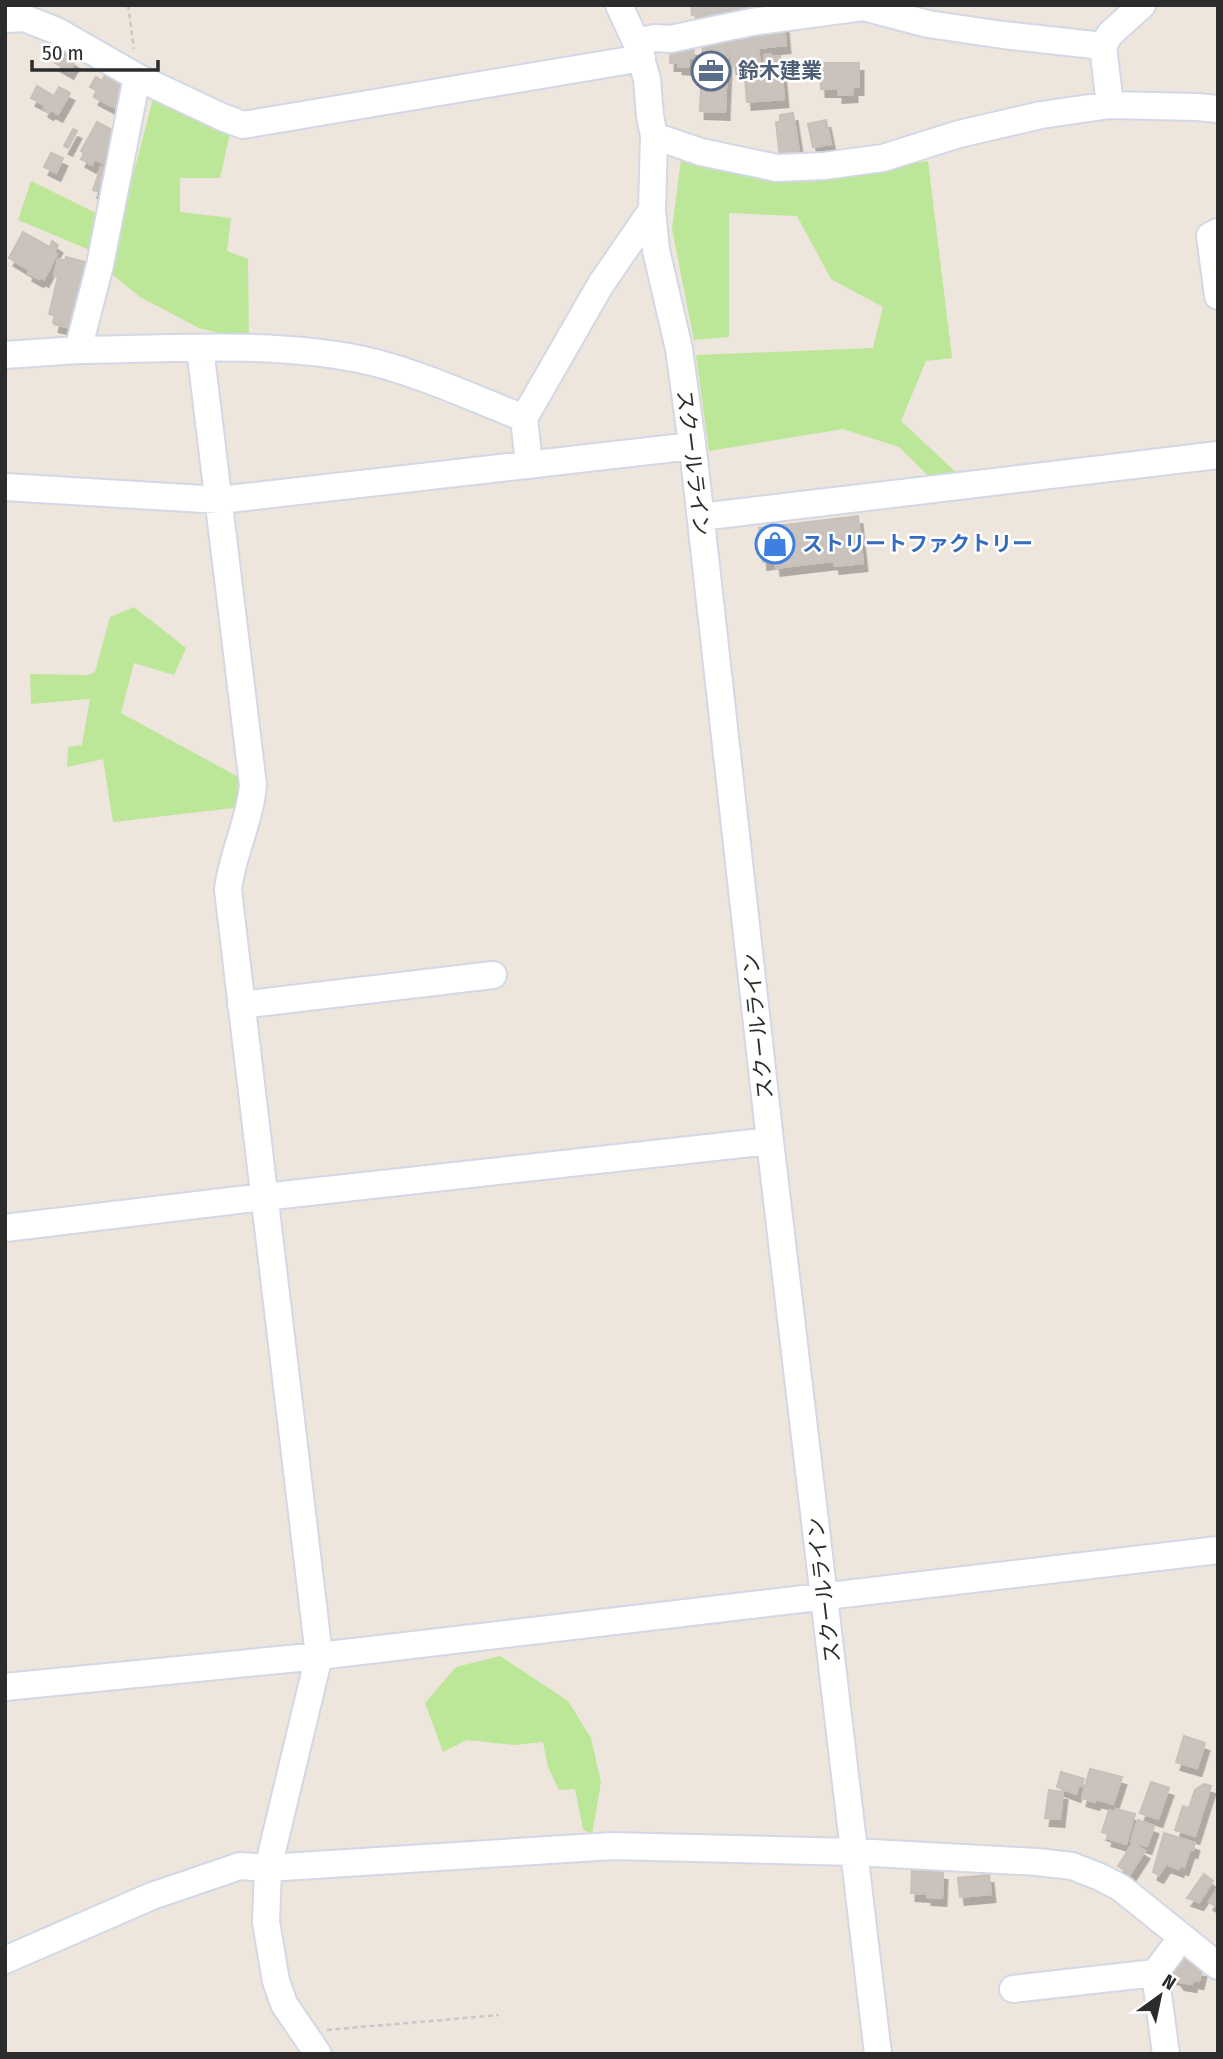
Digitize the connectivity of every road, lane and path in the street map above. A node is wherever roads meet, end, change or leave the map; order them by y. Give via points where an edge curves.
1 (128, 5) edge
2 (620, 5) edge
3 (1142, 5) edge
4 (5, 19) edge
5 (1103, 46) junction
6 (639, 50) junction
7 (137, 77) junction
8 (1111, 105) junction
9 (1218, 109) edge
10 (654, 136) junction
11 (652, 210) junction
12 (1218, 232) edge
13 (1218, 296) edge
14 (200, 348) junction
15 (78, 350) junction
16 (5, 355) edge
17 (524, 418) junction
18 (692, 446) junction
19 (1218, 455) edge
20 (529, 465) junction
21 (5, 487) edge
22 (220, 500) junction
23 (701, 517) junction
24 (492, 975) dead end
25 (241, 1004) junction
26 (771, 1140) junction
27 (264, 1197) junction
28 (5, 1228) edge
29 (1218, 1550) edge
30 (825, 1596) junction
31 (319, 1656) junction
32 (5, 1687) edge
33 (855, 1852) junction
34 (268, 1868) junction
35 (1182, 1937) junction
36 (5, 1960) edge
37 (1218, 1966) edge
38 (1155, 1973) junction
39 (1013, 1989) dead end
40 (499, 2015) dead end
41 (303, 2032) junction
42 (318, 2054) edge
43 (878, 2054) edge
44 (1166, 2054) edge

1 - 7 path
2 - 6 street, スクールライン
3 - 5 street
4 - 7 street via 24,18 57,31
5 - 6 street via 928,24 863,7 655,38
5 - 8 street
6 - 7 street via 243,125
6 - 10 street, スクールライン
7 - 15 street
8 - 9 street
8 - 10 street via 1041,115 883,158 824,166 777,169
10 - 11 street, スクールライン
11 - 17 street via 601,284
11 - 18 street, スクールライン
12 - 13 street via 1210,236
14 - 15 street
14 - 17 street via 274,349 359,359 406,372
14 - 22 street
15 - 16 street
17 - 20 street
18 - 20 street
18 - 23 street, スクールライン
19 - 23 street
20 - 22 street
21 - 22 street
22 - 25 street via 253,785 228,890
23 - 26 street, スクールライン
24 - 25 street
25 - 27 street
26 - 27 street
26 - 30 street, スクールライン
27 - 28 street
27 - 31 street
29 - 30 street
30 - 31 street
30 - 33 street, スクールライン
31 - 32 street
31 - 34 street
33 - 34 street via 612,1846
33 - 35 street via 1072,1866 1121,1888
33 - 43 street, スクールライン
34 - 36 street via 240,1866 152,1896
34 - 41 street via 267,1923 274,1972 284,2004
35 - 37 street
35 - 38 street
38 - 39 street
38 - 44 street
40 - 41 path
41 - 42 street

